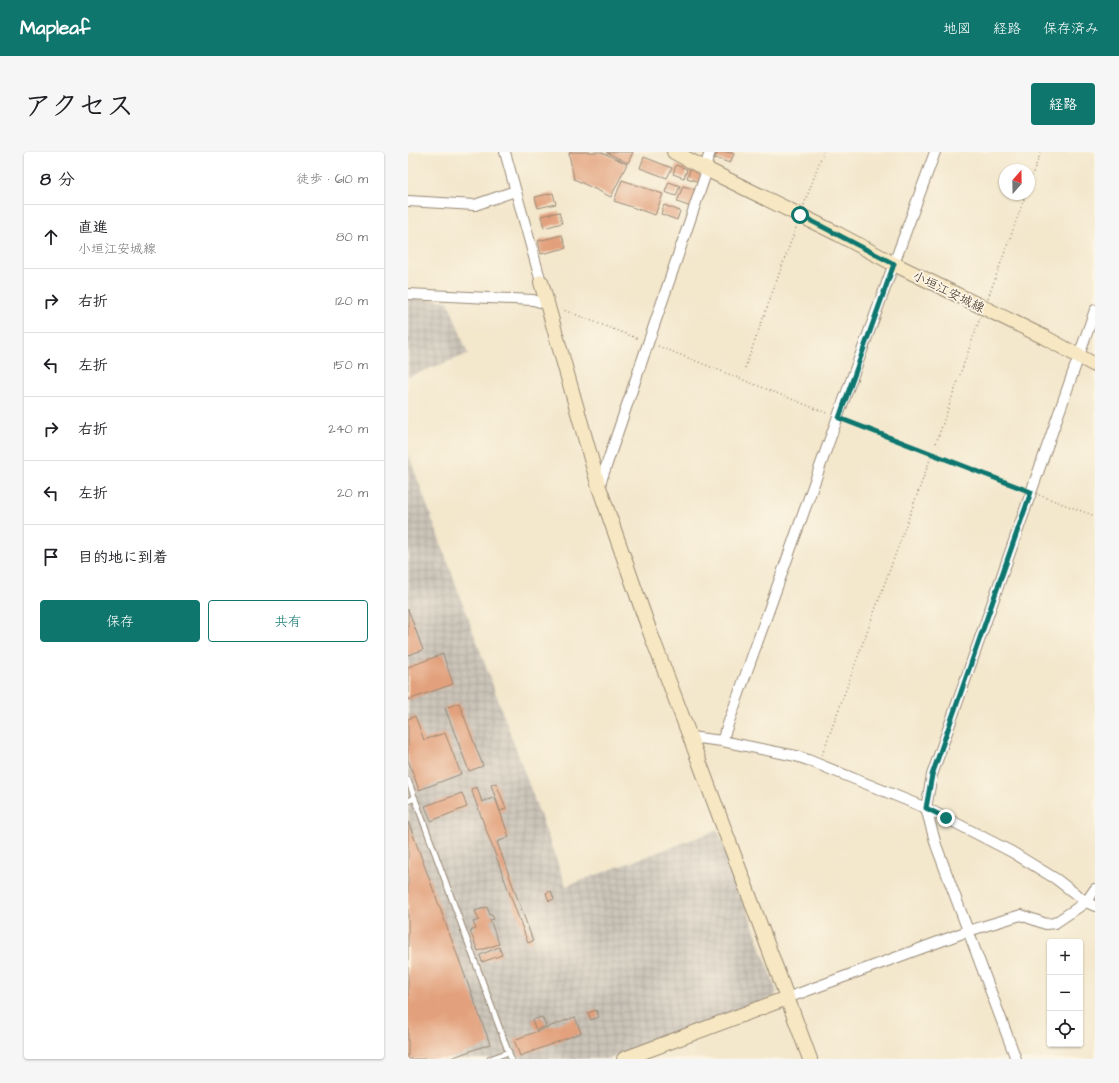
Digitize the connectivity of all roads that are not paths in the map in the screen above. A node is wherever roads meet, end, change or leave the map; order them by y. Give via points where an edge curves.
1 (505, 152) edge
2 (674, 152) edge
3 (710, 152) edge
4 (935, 152) edge
5 (706, 169) junction
6 (515, 191) junction
7 (408, 201) edge
8 (894, 264) junction
9 (541, 282) joint
10 (408, 294) edge
11 (548, 306) junction
12 (1095, 310) edge
13 (1079, 357) junction
14 (1095, 365) edge
15 (599, 487) junction
16 (690, 737) junction
17 (722, 741) junction
18 (408, 780) edge
19 (415, 798) junction
20 (408, 801) edge
21 (926, 808) junction
22 (1095, 889) edge
23 (1091, 904) edge
24 (968, 931) junction
25 (787, 998) junction
26 (509, 1052) junction
27 (490, 1059) edge
28 (511, 1059) edge
29 (624, 1059) edge
30 (810, 1059) edge
31 (1016, 1059) edge

1 - 6 street
2 - 5 street, 小垣江安城線
3 - 5 street
4 - 8 street
5 - 8 street, 小垣江安城線
5 - 15 street
6 - 7 street via 475,205
6 - 9 street
8 - 13 street, 小垣江安城線 via 1044,337
8 - 17 street
9 - 11 street
10 - 11 street via 533,300
11 - 15 street
12 - 13 street
13 - 14 street, 小垣江安城線
13 - 21 street via 932,775
15 - 16 street
16 - 17 street
16 - 25 street
17 - 21 street via 796,756
18 - 19 lane
19 - 20 lane
19 - 26 lane
21 - 23 street via 1012,852
21 - 24 street via 936,845
22 - 23 street
23 - 24 street via 1055,923 1046,924 1021,915
24 - 25 street
24 - 31 street
25 - 29 street
25 - 30 street
26 - 27 lane
26 - 28 lane

